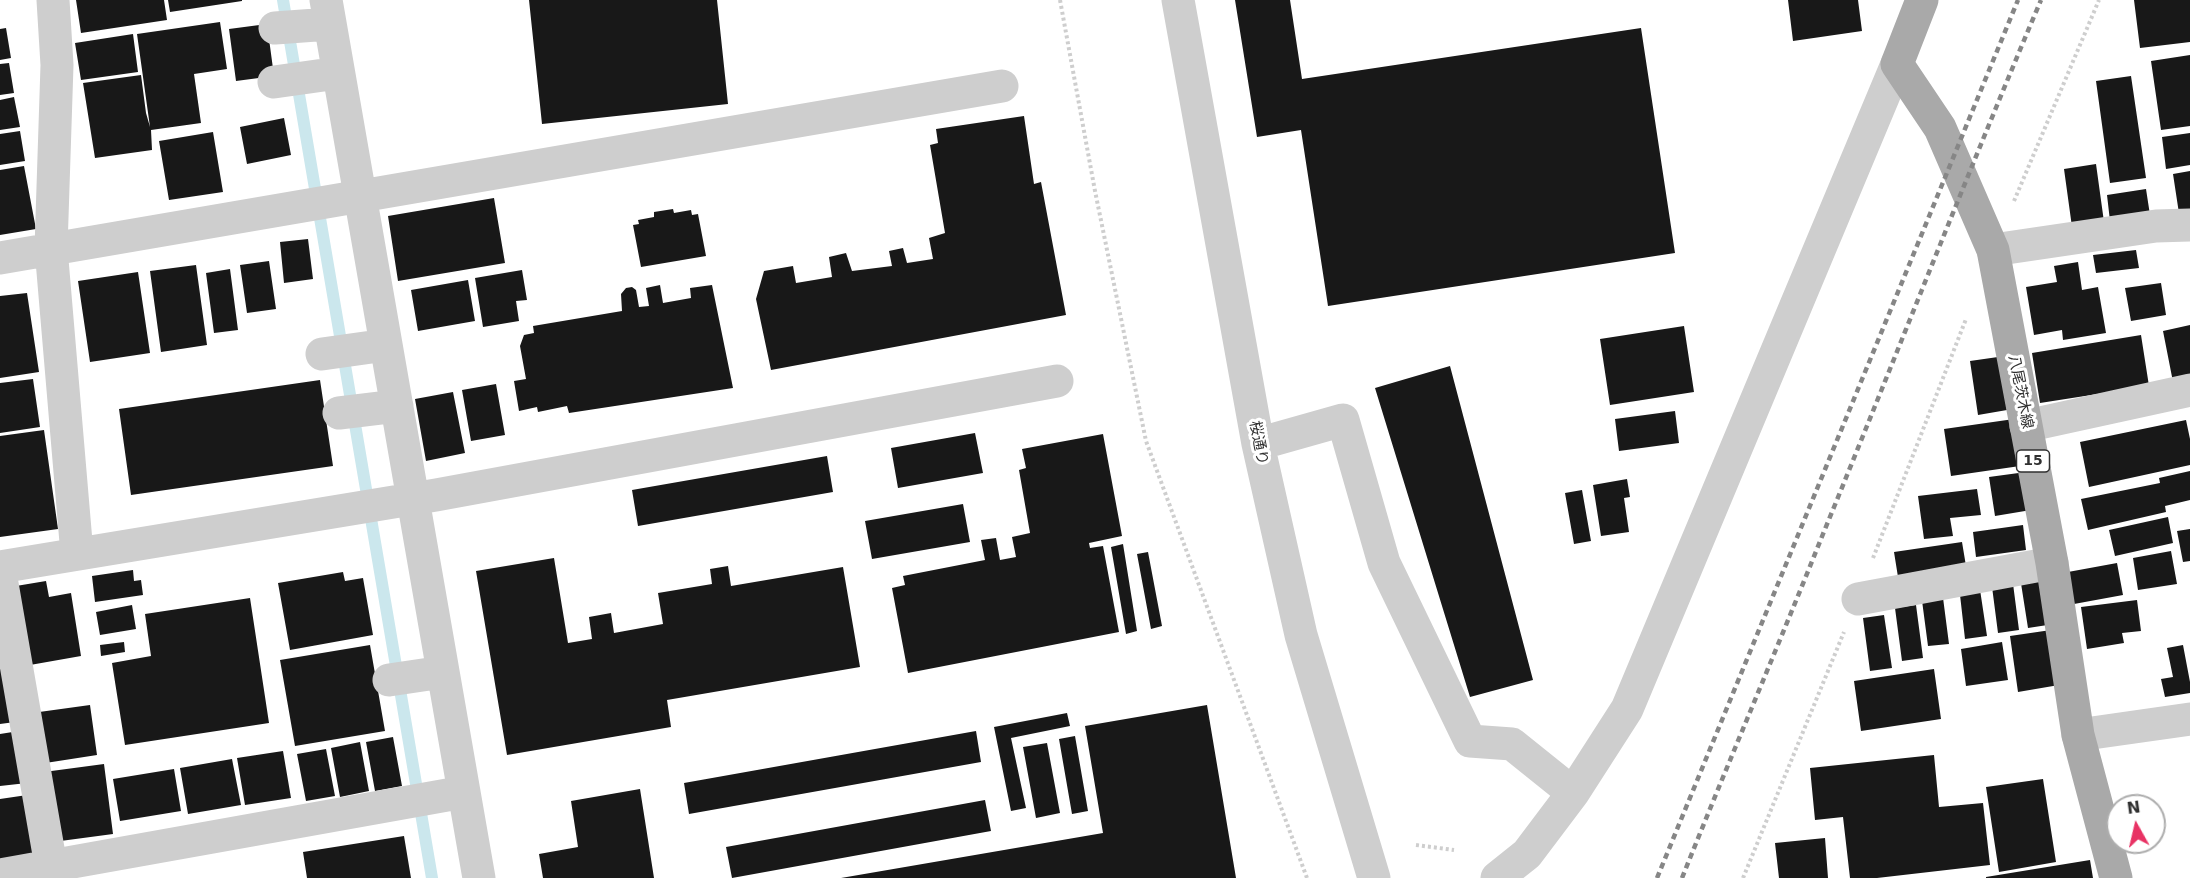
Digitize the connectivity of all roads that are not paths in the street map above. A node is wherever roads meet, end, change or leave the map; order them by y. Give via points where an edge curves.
1 (53, 0) edge
2 (1178, 0) edge
3 (1922, 0) edge
4 (323, 17) edge
5 (275, 28) dead end
6 (1896, 64) junction
7 (327, 75) junction
8 (279, 81) dead end
9 (1002, 86) dead end
10 (349, 198) junction
11 (2190, 225) edge
12 (51, 248) junction
13 (1993, 250) junction
14 (0, 258) edge
15 (386, 345) junction
16 (322, 354) dead end
17 (1057, 381) dead end
18 (2190, 390) edge
19 (397, 406) junction
20 (339, 413) dead end
21 (2026, 426) junction
22 (1258, 444) junction
23 (401, 500) junction
24 (77, 554) junction
25 (2052, 562) junction
26 (0, 570) edge
27 (1858, 599) road end
28 (443, 672) junction
29 (389, 680) dead end
30 (2190, 719) edge
31 (2078, 735) junction
32 (1573, 793) junction
33 (452, 794) junction
34 (51, 866) junction
35 (0, 875) edge
36 (479, 878) edge
37 (1374, 878) edge
38 (1497, 878) edge
39 (2116, 878) edge

1 - 12 street via 57,65
2 - 22 street, 桜通り
3 - 6 main road
4 - 5 street
4 - 7 street
6 - 13 main road, 八尾茨木線 / 15 via 1940,128
6 - 32 street via 1627,709
7 - 8 street
7 - 10 street
9 - 10 street
10 - 12 street
10 - 15 street
11 - 13 street via 2156,226
12 - 14 street
12 - 24 street
13 - 21 main road, 八尾茨木線 / 15
15 - 16 street
15 - 19 street
17 - 23 street
18 - 21 street
19 - 20 street
19 - 23 street
21 - 25 main road, 八尾茨木線 / 15
22 - 32 street via 1343,420 1384,563 1470,741 1512,744
22 - 37 street, 桜通り via 1301,635
23 - 24 street
23 - 28 street
24 - 26 street
25 - 27 street
25 - 31 main road, 八尾茨木線 / 15
26 - 34 street
28 - 29 street
28 - 33 street
30 - 31 street
31 - 39 main road, 八尾茨木線 / 15
32 - 38 street via 1527,854
33 - 34 street
33 - 36 street
34 - 35 street

